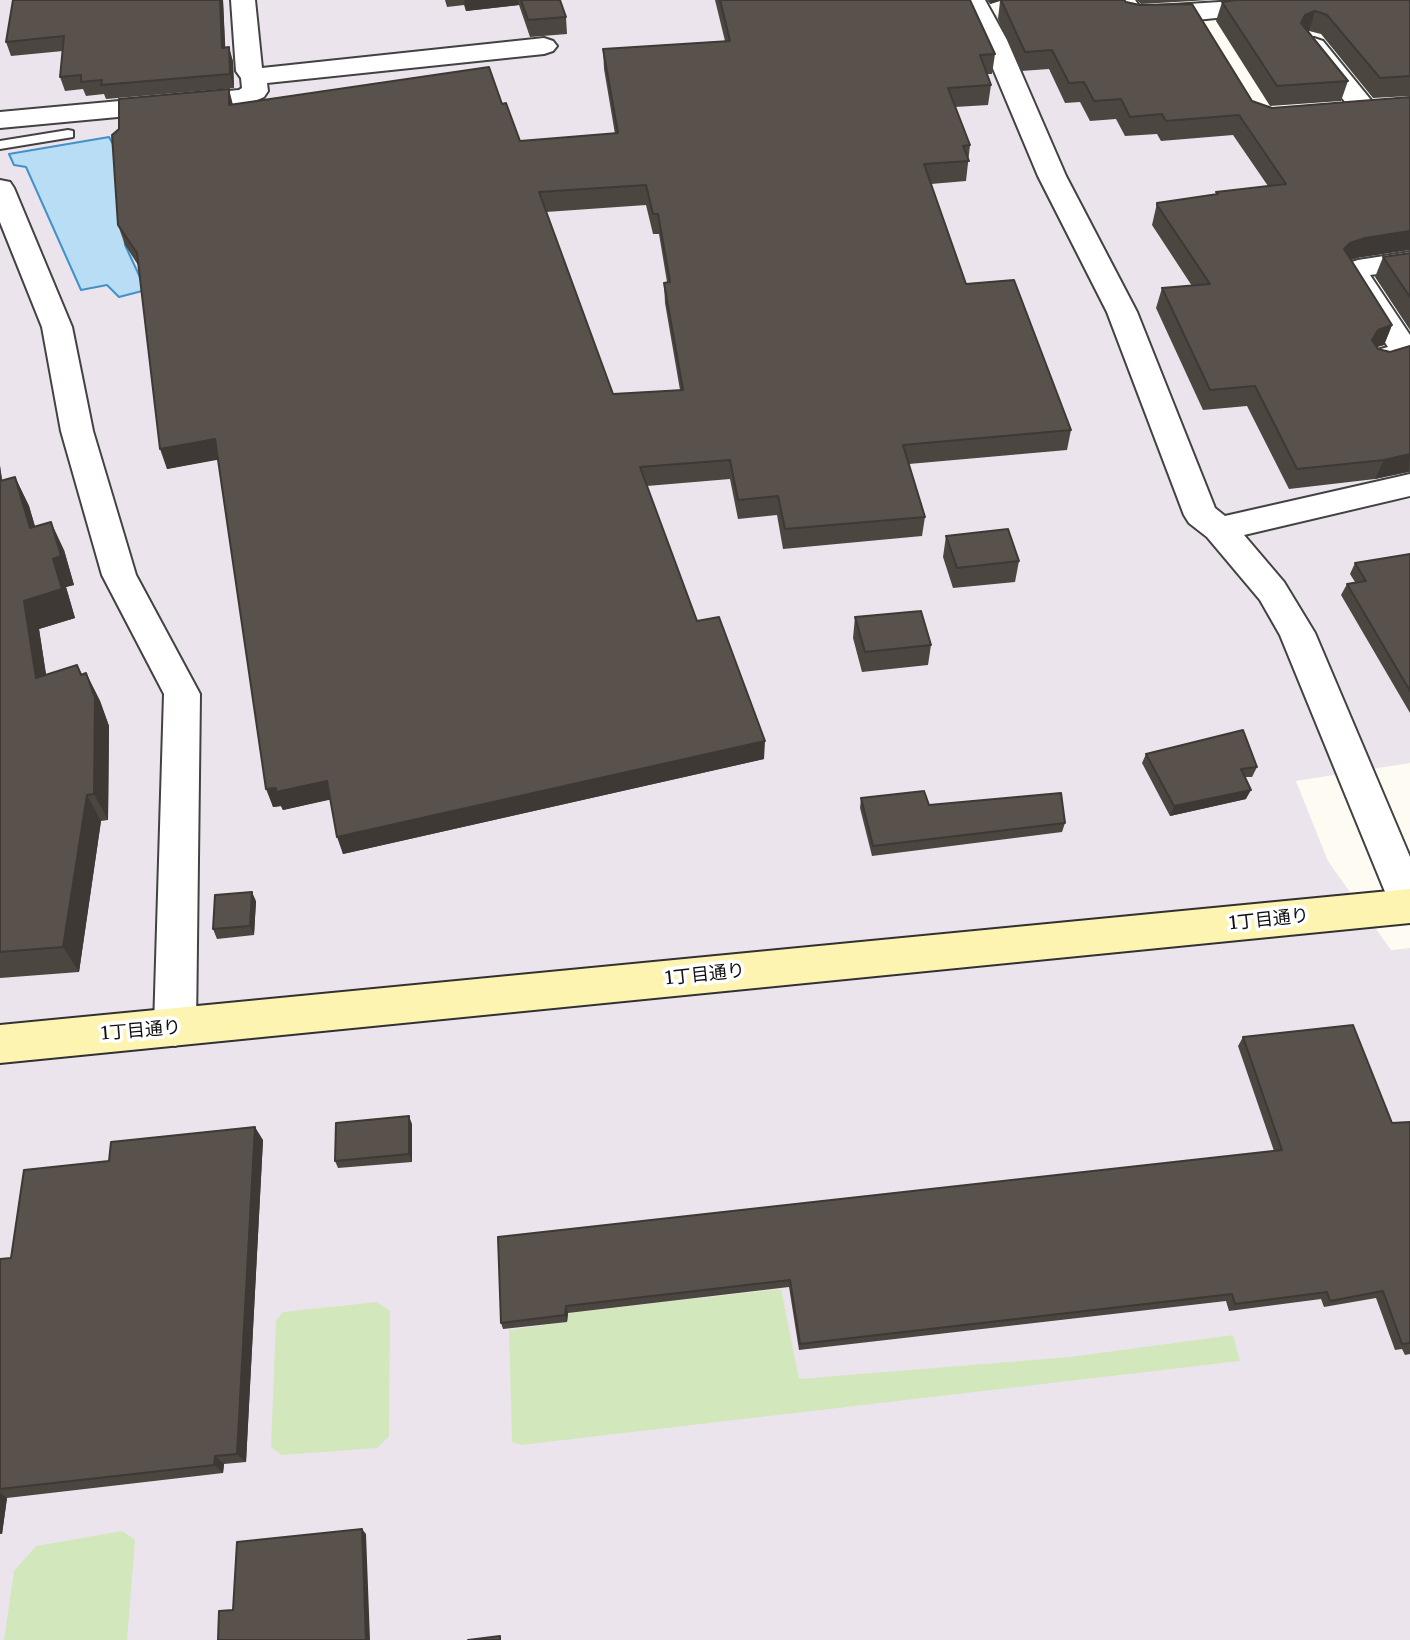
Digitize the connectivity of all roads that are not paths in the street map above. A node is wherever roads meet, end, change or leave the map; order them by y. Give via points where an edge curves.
1 (243, 0) edge
2 (973, 0) edge
3 (1124, 1) edge
4 (1340, 1) edge
5 (1097, 4) edge
6 (1196, 13) junction
7 (1210, 36) edge
8 (1310, 41) edge
9 (544, 46) dead end
10 (254, 77) junction
11 (1394, 109) edge
12 (0, 120) edge
13 (68, 134) dead end
14 (0, 145) edge
15 (0, 188) edge
16 (1410, 261) edge
17 (1399, 354) edge
18 (1410, 485) edge
19 (1219, 528) junction
20 (1410, 905) edge
21 (175, 1027) junction
22 (0, 1044) edge

1 - 10 street via 249,71
2 - 19 street via 1052,176 1122,312 1201,515
3 - 5 street
3 - 6 street via 1136,15
4 - 6 street
6 - 7 street
8 - 11 street via 1353,112
9 - 10 street
10 - 12 street via 255,91 246,97
13 - 14 lane
15 - 21 street via 57,327 77,431 119,575 182,694
16 - 17 street via 1353,271
18 - 19 street
19 - 20 street via 1272,591 1297,633
20 - 21 street, 1丁目通り
21 - 22 street, 1丁目通り

